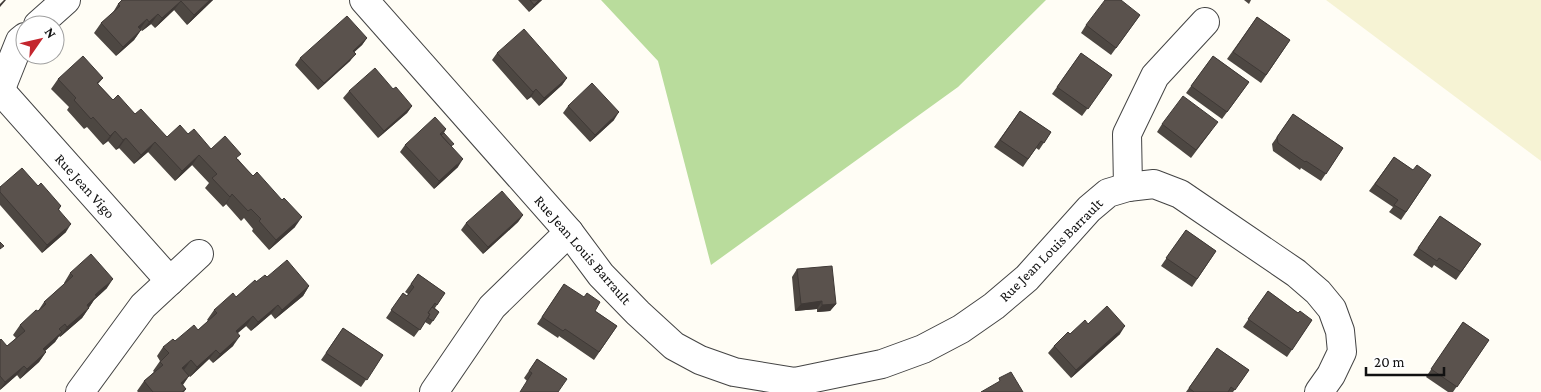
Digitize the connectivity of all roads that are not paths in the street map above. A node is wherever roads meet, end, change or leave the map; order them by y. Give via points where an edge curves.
1 (66, 0) edge
2 (364, 0) edge
3 (49, 15) edge
4 (1205, 22) dead end
5 (15, 54) edge
6 (0, 90) edge
7 (1128, 187) junction
8 (569, 232) junction
9 (199, 254) dead end
10 (170, 281) junction
11 (796, 387) edge
12 (80, 392) edge
13 (434, 392) edge
14 (1319, 392) edge

1 - 3 street
2 - 8 street, Rue Jean Louis Barrault
4 - 7 street via 1155,76 1127,134
5 - 6 street
6 - 10 street, Rue Jean Vigo
7 - 11 street, Rue Jean Louis Barrault via 1108,193 1088,209 1027,278 961,330 882,364
7 - 14 street, Rue Jean Louis Barrault via 1154,184 1180,194 1296,273 1318,292 1332,309 1340,331 1342,352
8 - 11 street, Rue Jean Louis Barrault via 601,275 674,346 700,360 734,372
8 - 13 street via 492,308
9 - 10 street
10 - 12 street via 143,306

